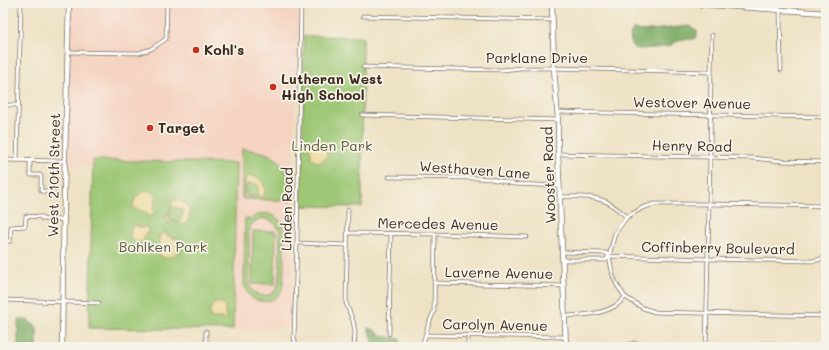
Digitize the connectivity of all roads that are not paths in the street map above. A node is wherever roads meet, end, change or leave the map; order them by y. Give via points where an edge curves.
1 (20, 3) edge
2 (69, 3) edge
3 (167, 3) edge
4 (301, 3) edge
5 (552, 3) edge
6 (680, 3) edge
7 (780, 9) junction
8 (826, 13) edge
9 (363, 16) dead end
10 (552, 20) junction
11 (712, 35) dead end
12 (68, 52) junction
13 (363, 67) dead end
14 (554, 68) junction
15 (781, 70) dead end
16 (711, 72) junction
17 (3, 105) edge
18 (18, 105) junction
19 (557, 112) junction
20 (711, 115) junction
21 (362, 116) dead end
22 (826, 117) edge
23 (558, 120) junction
24 (558, 154) junction
25 (710, 157) junction
26 (3, 160) edge
27 (17, 160) junction
28 (30, 161) junction
29 (65, 161) junction
30 (826, 162) edge
31 (389, 177) dead end
32 (560, 186) junction
33 (54, 192) dead end
34 (560, 197) junction
35 (710, 204) junction
36 (826, 206) edge
37 (348, 210) dead end
38 (627, 217) junction
39 (64, 220) junction
40 (391, 233) junction
41 (348, 234) junction
42 (435, 234) junction
43 (527, 237) dead end
44 (3, 242) edge
45 (297, 243) junction
46 (347, 245) junction
47 (562, 252) junction
48 (610, 256) junction
49 (826, 258) edge
50 (708, 259) junction
51 (563, 260) junction
52 (434, 283) junction
53 (564, 286) junction
54 (625, 297) junction
55 (3, 300) edge
56 (63, 302) junction
57 (99, 303) dead end
58 (707, 314) junction
59 (565, 316) junction
60 (826, 316) edge
61 (206, 331) dead end
62 (389, 334) dead end
63 (425, 335) junction
64 (468, 336) junction
65 (565, 337) junction
66 (296, 345) edge
67 (62, 347) edge
68 (206, 347) edge
69 (354, 347) edge
70 (422, 347) edge
71 (468, 347) edge
72 (566, 347) edge
73 (706, 347) edge

1 - 18 street
2 - 12 street, West 210th Street
3 - 12 street via 166,39 150,50 136,53
4 - 45 street, Linden Road
5 - 10 street, Wooster Road
6 - 7 street
7 - 8 street
7 - 15 street
9 - 10 street
10 - 14 street, Wooster Road
11 - 16 street
12 - 29 street, West 210th Street
13 - 14 street, Parklane Drive via 502,70
14 - 16 street, Parklane Drive
14 - 19 street, Wooster Road
16 - 20 street
17 - 18 street
18 - 27 street
19 - 20 street, Westover Avenue
19 - 23 street, Wooster Road
20 - 22 street, Westover Avenue
20 - 25 street
21 - 23 street
23 - 24 street, Wooster Road
24 - 25 street, Henry Road
24 - 32 street, Wooster Road
25 - 30 street, Henry Road
25 - 35 street
26 - 27 street
27 - 28 street
28 - 29 street
28 - 33 street via 31,175 41,176 41,191
29 - 39 street, West 210th Street
31 - 32 street, Westhaven Lane via 477,178 514,184
32 - 34 street, Wooster Road
34 - 38 street via 596,198 606,201
34 - 47 street, Wooster Road
35 - 36 street
35 - 38 street via 654,204
35 - 50 street
37 - 41 street
38 - 48 street via 615,233
39 - 44 street via 26,216 25,226 11,227 10,241
39 - 56 street, West 210th Street
40 - 41 street, Mercedes Avenue
40 - 42 street, Mercedes Avenue
40 - 62 street
41 - 46 street
42 - 43 street, Mercedes Avenue
42 - 52 street
45 - 46 street
45 - 66 street, Linden Road via 294,338
46 - 69 street via 346,303 355,331
47 - 48 street, Coffinberry Boulevard via 606,253
47 - 51 street, Wooster Road
48 - 50 street, Coffinberry Boulevard
48 - 51 street, Coffinberry Boulevard via 606,260
48 - 54 street via 613,276
49 - 50 street, Coffinberry Boulevard via 814,261
50 - 58 street
51 - 53 street, Wooster Road
52 - 53 street, Laverne Avenue
52 - 63 street via 434,311
53 - 59 street, Wooster Road
54 - 58 street via 655,312
54 - 59 street via 616,306 602,312
55 - 56 street
56 - 57 street
56 - 67 street, West 210th Street
58 - 60 street
58 - 73 street
59 - 65 street, Wooster Road
61 - 68 street
63 - 64 street, Carolyn Avenue
63 - 70 street
64 - 65 street, Carolyn Avenue
64 - 71 street
65 - 72 street, Wooster Road

